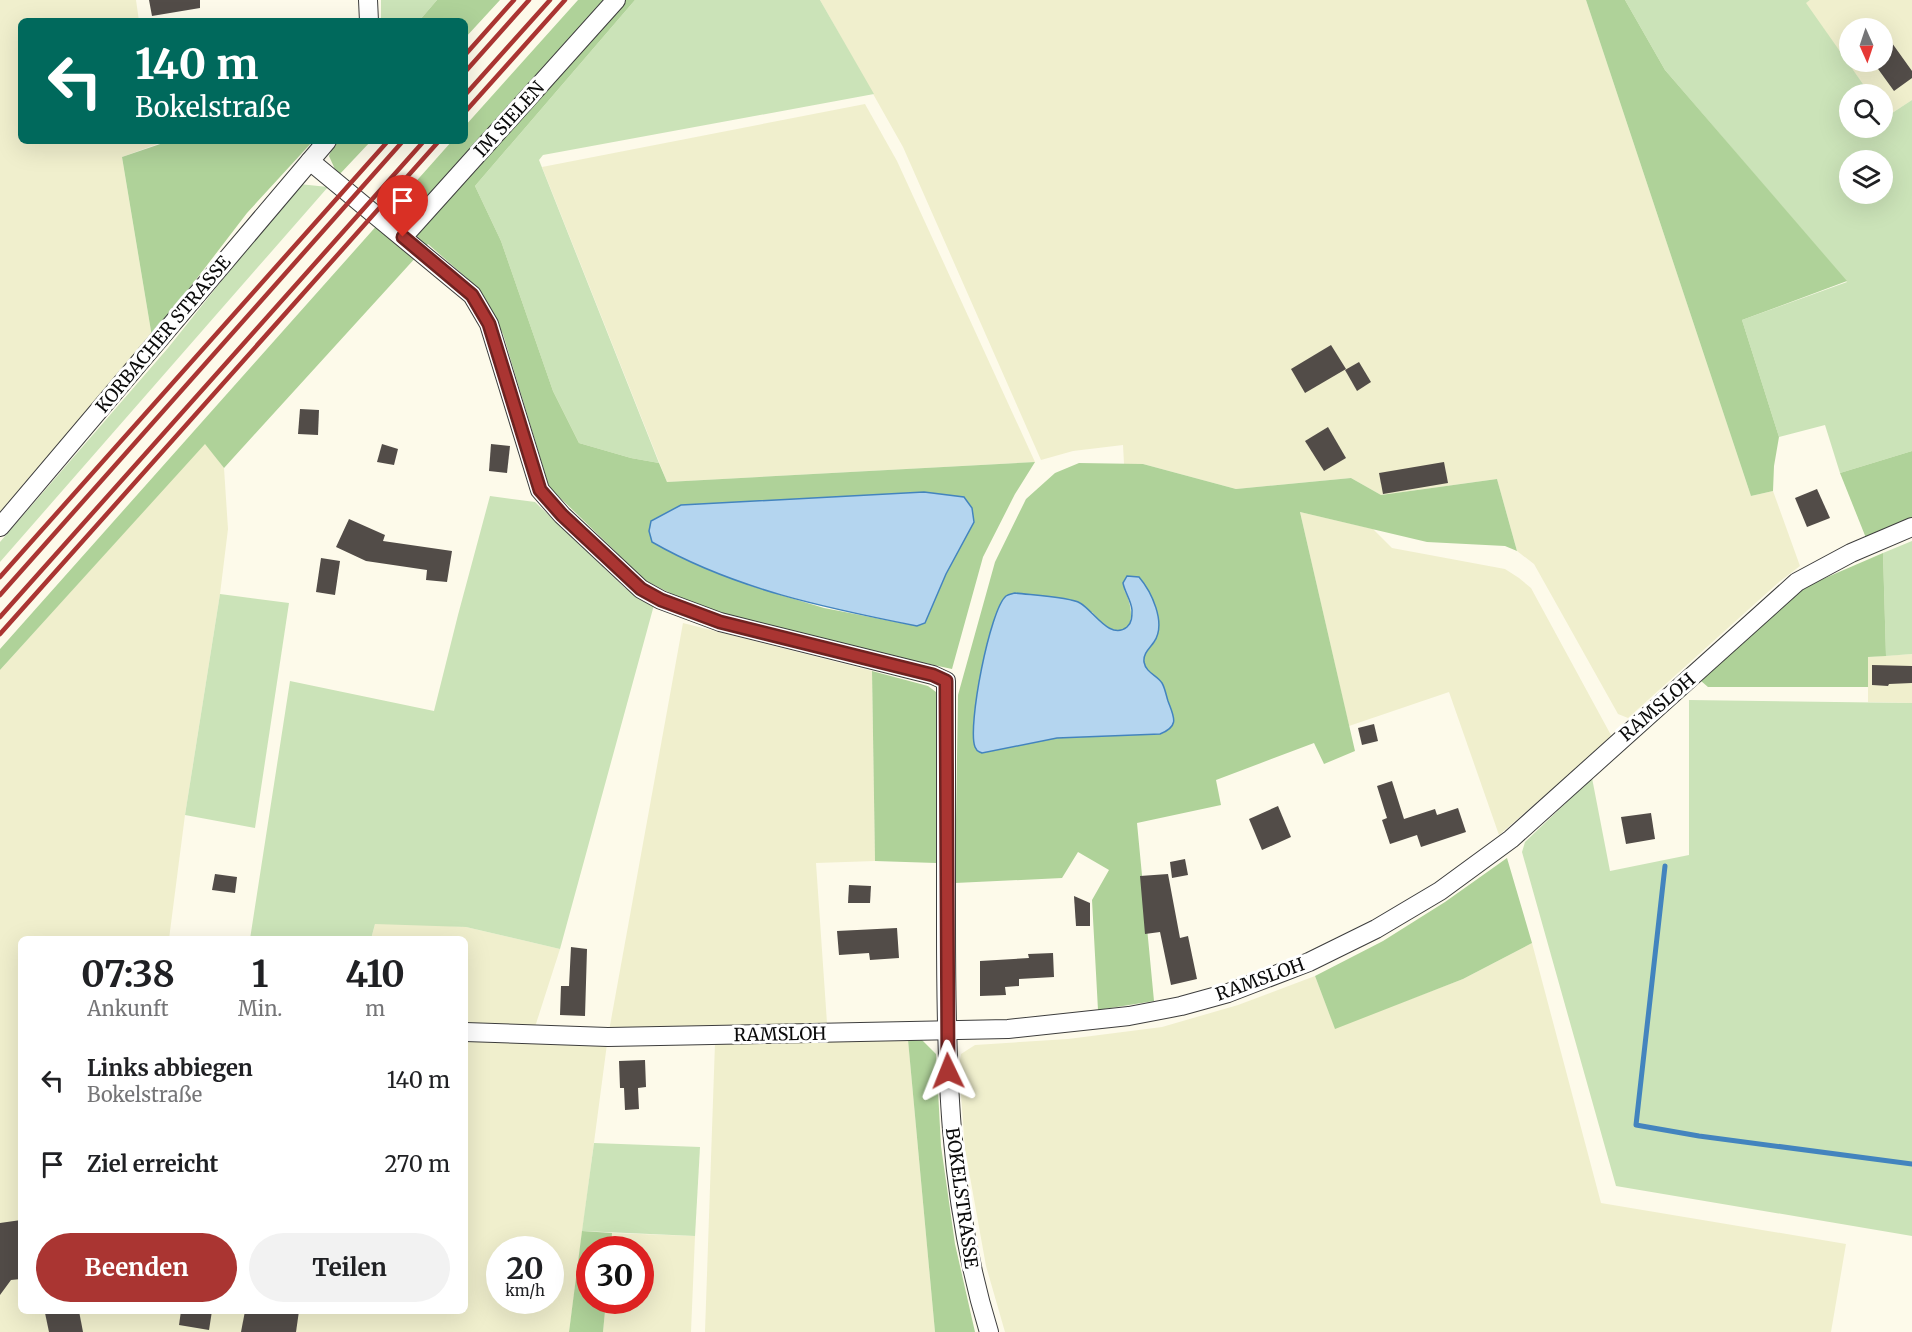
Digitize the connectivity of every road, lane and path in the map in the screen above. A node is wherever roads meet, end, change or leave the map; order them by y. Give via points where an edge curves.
1 (369, 0) edge
2 (616, 0) edge
3 (369, 18) edge
4 (324, 144) edge
5 (310, 161) junction
6 (403, 237) junction
7 (0, 527) edge
8 (1912, 527) edge
9 (946, 1031) junction
10 (468, 1032) edge
11 (988, 1332) edge

1 - 3 street
2 - 6 street, IM SIELEN
4 - 5 street, KORBACHER STRASSE
5 - 6 street, BOKELSTRASSE
5 - 7 street, KORBACHER STRASSE
6 - 9 street, BOKELSTRASSE via 479,304 492,331 540,490 641,589 720,622 946,681
8 - 9 street, RAMSLOH via 1797,582 1511,839 1440,891 1376,929 1309,962 1228,993 1180,1006 1130,1016 1008,1029
9 - 10 street, RAMSLOH via 608,1037
9 - 11 street, BOKELSTRASSE via 956,1180 971,1267

